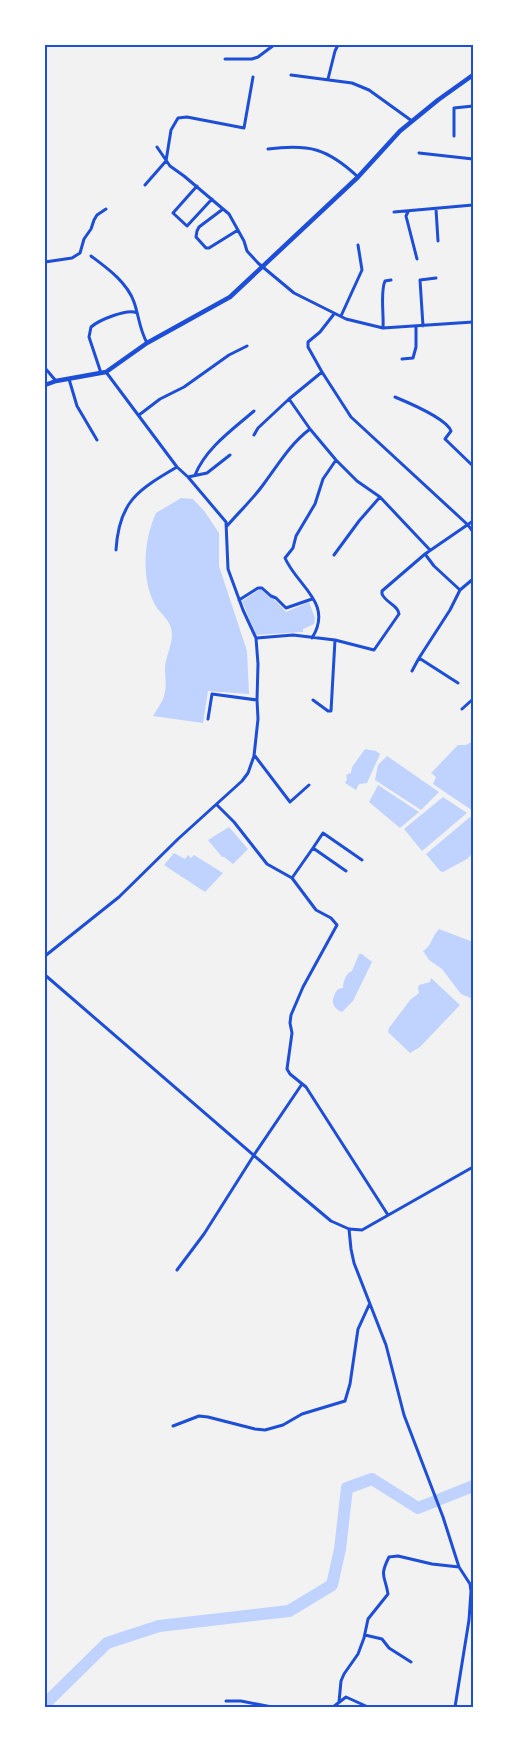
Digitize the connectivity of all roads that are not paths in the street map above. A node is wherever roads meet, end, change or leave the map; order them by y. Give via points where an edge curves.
1 (274, 45) edge
2 (338, 45) edge
3 (225, 59) dead end
4 (291, 74) dead end
5 (473, 75) edge
6 (253, 77) dead end
7 (328, 79) junction
8 (473, 106) edge
9 (412, 121) junction
10 (454, 136) dead end
11 (156, 147) dead end
12 (268, 149) dead end
13 (420, 153) dead end
14 (473, 159) edge
15 (166, 161) junction
16 (358, 176) junction
17 (145, 185) dead end
18 (197, 186) junction
19 (212, 199) junction
20 (473, 205) edge
21 (106, 209) dead end
22 (223, 209) junction
23 (436, 209) junction
24 (408, 211) junction
25 (394, 212) dead end
26 (238, 230) junction
27 (438, 242) dead end
28 (358, 245) dead end
29 (91, 256) dead end
30 (417, 260) dead end
31 (45, 262) edge
32 (262, 266) junction
33 (436, 278) dead end
34 (391, 280) dead end
35 (136, 313) junction
36 (334, 314) junction
37 (341, 316) junction
38 (473, 322) edge
39 (424, 326) junction
40 (416, 327) junction
41 (383, 328) junction
42 (147, 343) junction
43 (247, 346) dead end
44 (402, 359) dead end
45 (45, 368) edge
46 (104, 372) junction
47 (322, 372) junction
48 (68, 378) junction
49 (56, 381) junction
50 (45, 385) edge
51 (395, 397) dead end
52 (289, 399) junction
53 (254, 411) dead end
54 (139, 415) junction
55 (310, 430) junction
56 (254, 436) dead end
57 (98, 440) dead end
58 (230, 455) dead end
59 (336, 460) junction
60 (473, 466) edge
61 (176, 467) junction
62 (195, 475) junction
63 (188, 478) junction
64 (380, 497) junction
65 (473, 521) edge
66 (468, 525) junction
67 (227, 526) junction
68 (473, 532) edge
69 (116, 550) dead end
70 (430, 550) junction
71 (334, 554) dead end
72 (424, 554) junction
73 (473, 579) edge
74 (460, 590) junction
75 (312, 599) junction
76 (239, 600) junction
77 (256, 638) junction
78 (312, 638) junction
79 (335, 640) junction
80 (419, 658) junction
81 (412, 671) dead end
82 (458, 683) dead end
83 (473, 699) edge
84 (257, 700) junction
85 (313, 700) dead end
86 (462, 709) dead end
87 (208, 719) dead end
88 (254, 756) junction
89 (309, 785) dead end
90 (217, 805) junction
91 (313, 848) junction
92 (362, 860) dead end
93 (346, 871) dead end
94 (292, 878) junction
95 (45, 956) edge
96 (45, 975) edge
97 (302, 1084) junction
98 (254, 1155) junction
99 (473, 1167) edge
100 (388, 1215) junction
101 (349, 1229) junction
102 (177, 1270) dead end
103 (369, 1304) junction
104 (173, 1426) dead end
105 (459, 1567) junction
106 (365, 1635) junction
107 (411, 1662) dead end
108 (226, 1701) dead end
109 (339, 1702) junction
110 (272, 1707) edge
111 (333, 1707) edge
112 (368, 1707) edge
113 (455, 1707) edge

1 - 3 street via 252,59
2 - 7 street
4 - 7 street
5 - 9 street
6 - 15 street via 244,128 178,118 171,130
7 - 9 street via 369,90
8 - 10 street via 454,108
9 - 16 street
11 - 15 street
12 - 16 street via 316,149 342,162
13 - 14 street
15 - 17 street
15 - 18 street
16 - 32 street
18 - 19 street
18 - 19 street via 173,213 187,226
19 - 22 street
20 - 23 street
21 - 31 street via 94,220 80,253 72,258
22 - 26 street
22 - 26 street via 199,227 196,237 209,248
23 - 24 street
23 - 27 street
24 - 25 street
24 - 30 street via 406,216
26 - 32 street via 247,251
28 - 37 street via 362,270
29 - 35 street via 124,284 133,298
32 - 36 street via 287,288
32 - 42 street via 230,297
33 - 39 street via 420,283
34 - 41 street via 385,281 383,286
35 - 42 street
35 - 46 street via 128,311 91,327 89,336
36 - 37 street
36 - 47 street via 308,342
37 - 41 street
38 - 39 street
39 - 40 street
40 - 41 street
40 - 44 street via 414,358
42 - 46 street
43 - 54 street
45 - 49 street
46 - 48 street
46 - 54 street
47 - 52 street
47 - 66 street via 351,416
48 - 49 street
48 - 57 street via 77,406
49 - 50 street
51 - 60 street via 447,424 451,431 445,440
52 - 55 street
52 - 56 street via 258,428
53 - 62 street via 208,453
54 - 61 street
55 - 59 street
55 - 67 street via 299,438 263,486
58 - 62 street via 207,473
59 - 64 street via 357,481
59 - 75 street via 323,479 293,548 285,558
61 - 63 street
61 - 69 street via 146,486 132,500 121,521
62 - 63 street
63 - 67 street via 224,518
64 - 70 street
64 - 71 street
65 - 66 street
66 - 68 street
66 - 70 street
67 - 76 street via 228,569
70 - 72 street
72 - 74 street
72 - 79 street via 382,591 383,598 399,614 374,650
73 - 74 street
74 - 80 street
75 - 76 street via 288,609 258,588
75 - 78 street via 319,620
76 - 77 street
77 - 78 street via 293,635
77 - 84 street
78 - 79 street
79 - 85 street via 331,711
80 - 81 street
80 - 82 street
83 - 86 street
84 - 87 street via 212,694
84 - 88 street
88 - 89 street via 290,802
88 - 90 street via 248,773
90 - 94 street via 267,864
90 - 95 street via 120,897
91 - 92 street via 323,833
91 - 93 street
91 - 94 street
94 - 97 street via 316,910 337,924 291,1015 287,1069
96 - 98 street
97 - 98 street
97 - 100 street
98 - 101 street via 331,1221
98 - 102 street
99 - 100 street
100 - 101 street via 362,1230
101 - 103 street via 350,1249
103 - 104 street via 358,1328 352,1376 345,1401 265,1430 199,1416
103 - 105 street via 386,1345 404,1415
105 - 106 street via 389,1557 383,1571 388,1594 368,1619
105 - 113 street via 470,1584 471,1600
106 - 107 street via 384,1641
106 - 109 street via 358,1654 341,1681
108 - 110 street
109 - 111 street
109 - 112 street via 346,1697

